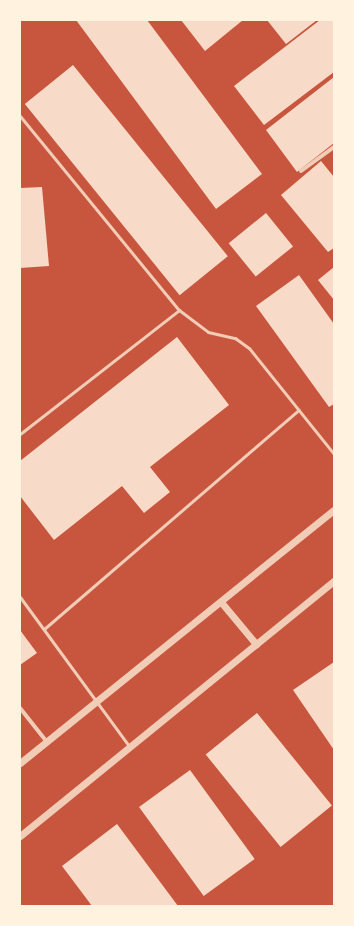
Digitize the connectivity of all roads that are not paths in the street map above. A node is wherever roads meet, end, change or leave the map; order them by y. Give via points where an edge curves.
1 (20, 116) edge
2 (334, 147) edge
3 (301, 171) dead end
4 (179, 310) junction
5 (299, 410) junction
6 (20, 434) edge
7 (334, 454) edge
8 (334, 510) edge
9 (334, 581) edge
10 (20, 597) edge
11 (221, 602) junction
12 (44, 629) junction
13 (256, 644) junction
14 (98, 702) junction
15 (20, 708) edge
16 (47, 742) junction
17 (129, 746) junction
18 (20, 763) edge
19 (20, 836) edge

1 - 4 lane
2 - 3 street
4 - 5 lane via 208,332 234,338 249,348
4 - 6 lane
5 - 7 lane
5 - 12 lane
8 - 11 street
9 - 13 street
10 - 12 lane
11 - 13 street
11 - 14 street
12 - 14 lane
13 - 17 street
14 - 16 street
14 - 17 lane
15 - 16 street
16 - 18 street
17 - 19 street

